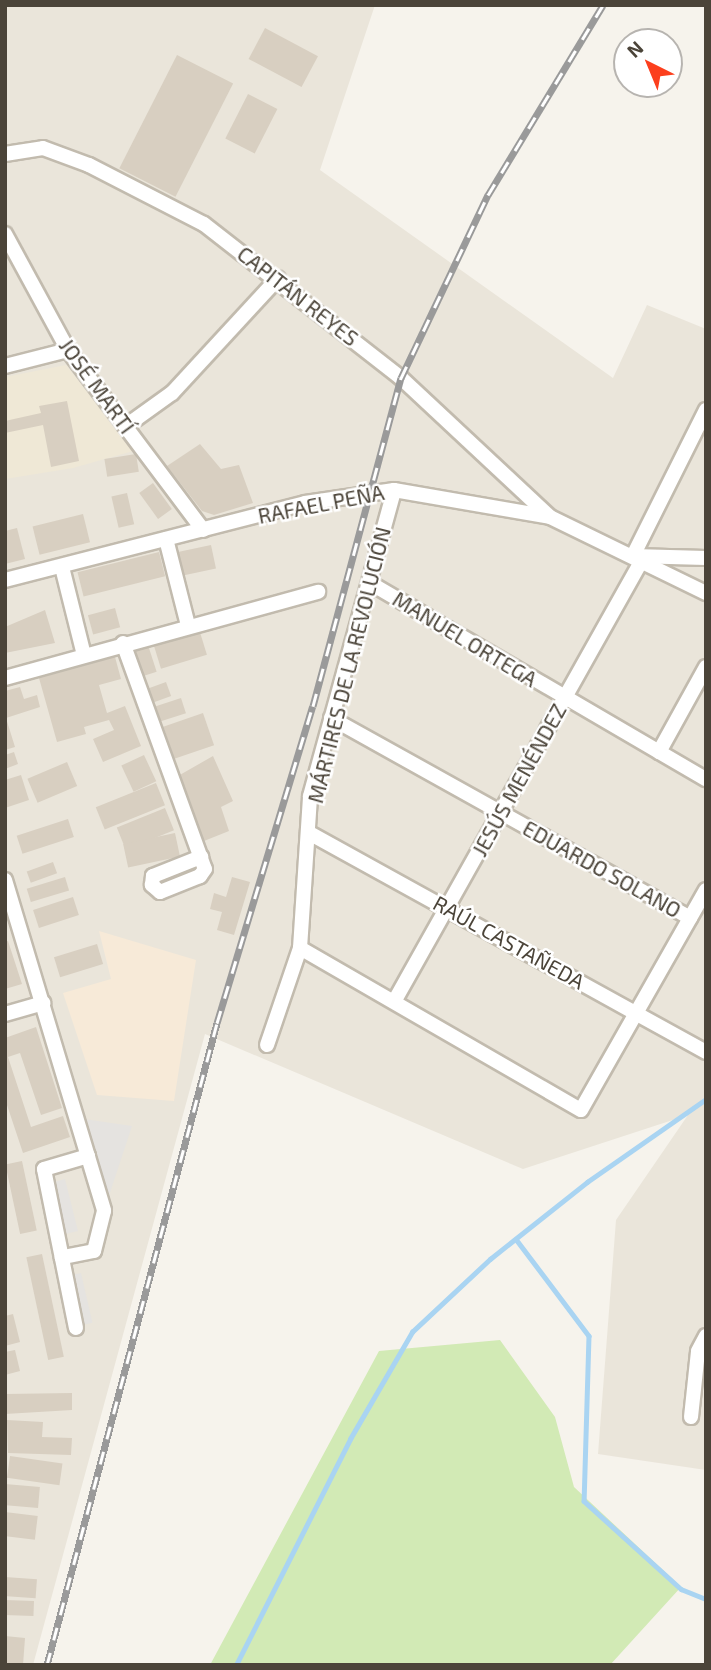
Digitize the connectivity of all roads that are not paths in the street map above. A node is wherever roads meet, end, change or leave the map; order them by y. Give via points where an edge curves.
1 (5, 154) edge
2 (5, 234) edge
3 (278, 278) junction
4 (68, 351) junction
5 (5, 366) edge
6 (706, 410) edge
7 (126, 426) junction
8 (394, 490) junction
9 (550, 517) junction
10 (203, 530) junction
11 (166, 539) junction
12 (638, 558) junction
13 (706, 558) edge
14 (62, 567) junction
15 (5, 580) edge
16 (370, 583) junction
17 (318, 592) dead end
18 (706, 593) edge
19 (188, 625) junction
20 (123, 643) junction
21 (84, 655) junction
22 (706, 667) edge
23 (5, 678) edge
24 (564, 699) junction
25 (331, 718) junction
26 (659, 752) junction
27 (706, 779) edge
28 (501, 812) junction
29 (311, 834) junction
30 (201, 857) dead end
31 (5, 880) edge
32 (706, 890) edge
33 (449, 908) junction
34 (690, 918) junction
35 (300, 948) junction
36 (395, 1000) junction
37 (44, 1003) junction
38 (5, 1014) edge
39 (637, 1014) junction
40 (267, 1045) dead end
41 (706, 1052) edge
42 (88, 1156) junction
43 (62, 1257) junction
44 (76, 1328) dead end
45 (706, 1336) edge
46 (702, 1352) edge
47 (691, 1417) dead end

1 - 3 street, CAPITÁN REYES via 43,148 89,165 204,224
2 - 4 street, JOSÉ MARTÍ
3 - 7 street via 172,393
3 - 9 street, CAPITÁN REYES via 401,377
4 - 5 street
4 - 7 street, JOSÉ MARTÍ
6 - 12 street, JESÚS MENÉNDEZ
7 - 10 street, JOSÉ MARTÍ
8 - 9 street, RAFAEL PEÑA
8 - 10 street, RAFAEL PEÑA via 305,503
8 - 16 street, MÁRTIRES DE LA REVOLUCIÓN
9 - 12 street, RAFAEL PEÑA
10 - 11 street, RAFAEL PEÑA
11 - 14 street, RAFAEL PEÑA
11 - 19 street
12 - 13 street, RAFAEL PEÑA
12 - 18 street, RAFAEL PEÑA
12 - 24 street, JESÚS MENÉNDEZ
14 - 15 street, RAFAEL PEÑA
14 - 21 street
16 - 24 street, MANUEL ORTEGA
16 - 25 street, MÁRTIRES DE LA REVOLUCIÓN
17 - 19 street
19 - 20 street
20 - 21 street
20 - 30 street
21 - 23 street
22 - 26 street
24 - 26 street, MANUEL ORTEGA
24 - 28 street, JESÚS MENÉNDEZ
25 - 28 street, EDUARDO SOLANO
25 - 29 street, MÁRTIRES DE LA REVOLUCIÓN via 310,796
26 - 27 street, MANUEL ORTEGA
28 - 33 street, JESÚS MENÉNDEZ
28 - 34 street, EDUARDO SOLANO
29 - 33 street, RAÚL CASTAÑEDA
29 - 35 street, MÁRTIRES DE LA REVOLUCIÓN
31 - 37 street
32 - 34 street
33 - 36 street, JESÚS MENÉNDEZ
33 - 39 street, RAÚL CASTAÑEDA
34 - 39 street
35 - 36 street
35 - 40 street, MÁRTIRES DE LA REVOLUCIÓN
36 - 39 street via 581,1110
37 - 38 street
37 - 42 street
39 - 41 street, RAÚL CASTAÑEDA
42 - 43 street via 104,1211 94,1251
42 - 43 street via 44,1169
43 - 44 street
45 - 46 street
46 - 47 street

